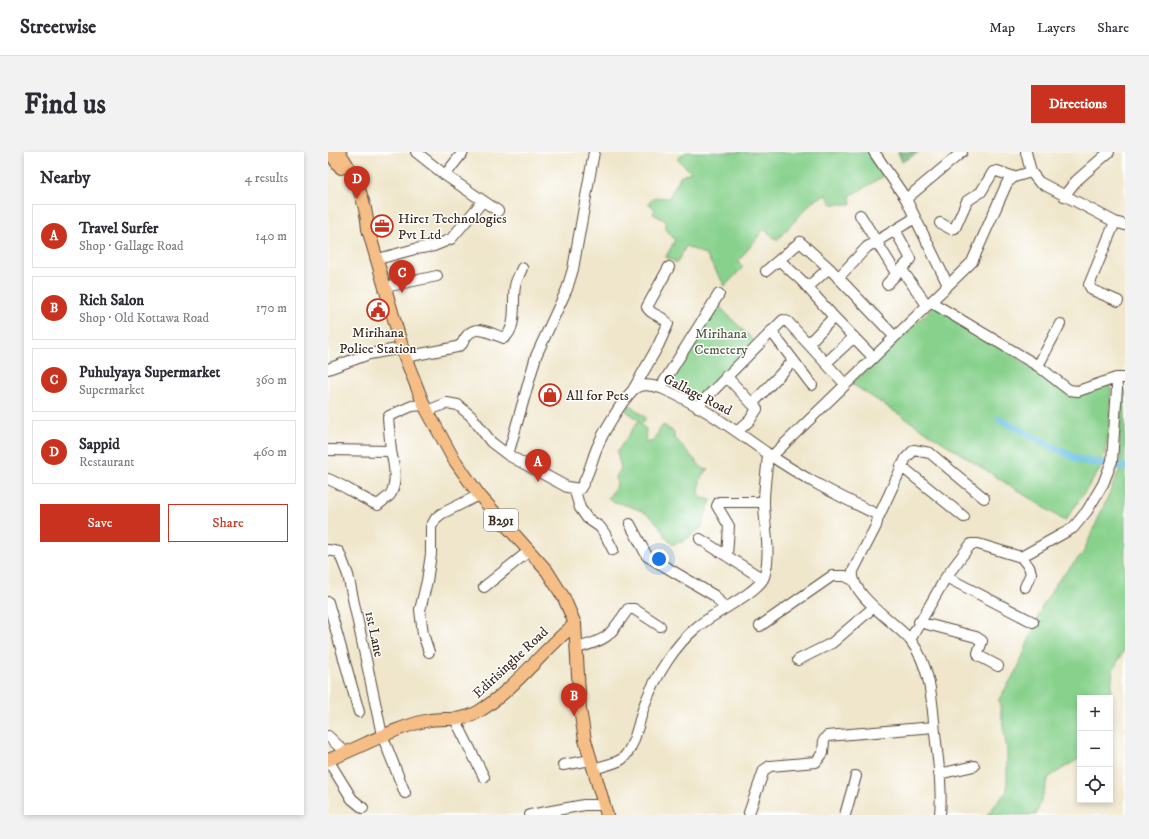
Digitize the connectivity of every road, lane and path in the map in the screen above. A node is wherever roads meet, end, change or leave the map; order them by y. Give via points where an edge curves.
1 (329, 152) edge
2 (339, 152) edge
3 (346, 152) edge
4 (416, 152) edge
5 (463, 152) edge
6 (594, 152) edge
7 (874, 152) edge
8 (962, 152) edge
9 (1026, 152) edge
10 (1108, 152) edge
11 (352, 170) junction
12 (1031, 172) junction
13 (445, 175) junction
14 (1014, 176) junction
15 (1064, 196) junction
16 (906, 199) junction
17 (483, 201) junction
18 (498, 211) dead end
19 (860, 215) dead end
20 (915, 218) junction
21 (1115, 222) junction
22 (940, 223) dead end
23 (1125, 225) edge
24 (368, 229) junction
25 (895, 230) junction
26 (876, 241) junction
27 (378, 259) junction
28 (779, 260) junction
29 (669, 267) dead end
30 (522, 268) dead end
31 (829, 268) junction
32 (766, 271) dead end
33 (899, 272) junction
34 (437, 276) dead end
35 (838, 278) junction
36 (887, 284) dead end
37 (948, 285) junction
38 (385, 287) junction
39 (808, 287) junction
40 (720, 294) dead end
41 (1118, 301) dead end
42 (929, 304) junction
43 (834, 318) junction
44 (1060, 324) dead end
45 (771, 331) junction
46 (894, 336) junction
47 (854, 337) junction
48 (808, 344) junction
49 (404, 352) junction
50 (873, 357) junction
51 (793, 361) junction
52 (826, 363) junction
53 (1038, 366) junction
54 (328, 369) edge
55 (726, 376) junction
56 (1120, 378) edge
57 (845, 384) junction
58 (812, 385) dead end
59 (660, 388) junction
60 (633, 390) junction
61 (753, 403) junction
62 (697, 407) junction
63 (426, 408) junction
64 (738, 431) junction
65 (328, 450) edge
66 (390, 451) junction
67 (508, 455) junction
68 (770, 455) junction
69 (901, 466) junction
70 (328, 479) edge
71 (574, 488) junction
72 (479, 495) junction
73 (984, 498) dead end
74 (764, 502) junction
75 (964, 517) dead end
76 (878, 518) junction
77 (630, 524) dead end
78 (700, 539) dead end
79 (328, 550) edge
80 (613, 550) dead end
81 (529, 551) junction
82 (727, 556) junction
83 (1021, 557) junction
84 (946, 578) junction
85 (763, 579) junction
86 (851, 579) junction
87 (484, 587) dead end
88 (1025, 587) dead end
89 (328, 602) edge
90 (874, 607) junction
91 (724, 608) junction
92 (919, 622) junction
93 (1033, 622) dead end
94 (575, 624) junction
95 (660, 626) dead end
96 (760, 626) dead end
97 (910, 640) junction
98 (577, 648) junction
99 (429, 652) dead end
100 (798, 660) dead end
101 (998, 666) dead end
102 (358, 712) dead end
103 (455, 719) junction
104 (934, 727) junction
105 (382, 735) junction
106 (328, 736) edge
107 (346, 753) junction
108 (328, 760) edge
109 (592, 764) junction
110 (563, 765) dead end
111 (974, 766) dead end
112 (939, 774) junction
113 (856, 776) dead end
114 (484, 777) dead end
115 (404, 792) dead end
116 (363, 808) dead end
117 (606, 810) edge
118 (751, 814) edge
119 (530, 815) edge
120 (845, 815) edge
121 (940, 815) edge

1 - 24 main road, B291 via 342,169 351,187 359,215
2 - 11 main road, B291
3 - 11 main road
4 - 13 street
5 - 13 street
6 - 67 street via 573,269 567,289 536,356
7 - 16 street
8 - 16 street
9 - 12 street
10 - 15 street via 1076,181
11 - 24 main road, B291 via 367,213
12 - 14 street
12 - 15 street via 1039,182
13 - 17 street
14 - 22 street via 993,172 981,192 967,201 955,228 951,229
14 - 37 street via 1007,183 972,262
15 - 21 street
16 - 20 street
17 - 18 street
17 - 27 street via 451,239 434,246
19 - 26 street
20 - 25 street
20 - 37 street
21 - 23 street
21 - 41 street via 1090,285 1092,290
24 - 27 main road, B291
25 - 26 street
25 - 33 street via 911,259
26 - 33 street
26 - 35 street
27 - 38 main road, B291
28 - 31 street via 800,242
28 - 32 street
28 - 39 street
29 - 60 street via 647,307 649,312 666,320 668,324
30 - 49 street via 515,285 512,327 504,338 479,329 471,331 462,344 457,346
31 - 35 street
31 - 39 street
33 - 36 street
33 - 42 street
34 - 38 street
35 - 46 street
37 - 42 street
38 - 49 main road, B291
39 - 43 street
40 - 59 street
42 - 46 street
42 - 53 street
43 - 47 street
43 - 48 street
44 - 53 street
45 - 48 street via 786,320
45 - 51 street
45 - 55 street
46 - 50 street
47 - 50 street
47 - 52 street
48 - 52 street
49 - 54 street via 369,354
49 - 63 main road, B291
50 - 57 street
51 - 58 street
51 - 61 street
52 - 57 street
53 - 56 street via 1069,390 1078,392
55 - 61 street
55 - 62 street
56 - 83 street via 1117,388 1112,461 1103,484 1073,528
57 - 68 street
59 - 60 street, Gallage Road via 644,385
59 - 62 street, Gallage Road
60 - 71 street via 596,448 586,480 580,489
61 - 64 street via 757,409
62 - 64 street, Gallage Road
63 - 66 street via 412,406 389,416
63 - 67 street via 448,403 458,405 472,417 491,442
63 - 72 main road, B291 via 453,458
64 - 68 street, Gallage Road
65 - 66 street
66 - 70 street via 395,479 390,495 378,505
67 - 71 street via 567,487
68 - 74 street
68 - 76 street, Gallage Road via 831,492 876,514
69 - 73 street via 914,450 930,453
69 - 75 street
69 - 76 street
71 - 80 street via 580,508 587,518 600,527
72 - 81 main road, B291
72 - 99 street via 441,514 431,526 428,574 420,610 423,634
74 - 82 street via 719,502 717,506 729,526
74 - 85 street via 768,559
76 - 86 street
77 - 91 street via 647,556 715,596
78 - 82 street
79 - 105 street, 1st Lane via 339,552 348,575
81 - 87 street
81 - 94 main road, B291 via 564,598
82 - 85 street
83 - 84 street via 971,544
83 - 88 street via 1030,567 1031,573
84 - 92 street
84 - 93 street
85 - 91 street via 754,590
86 - 90 street
86 - 96 street via 845,576 832,576
89 - 102 street
90 - 97 street
90 - 100 street via 832,643
91 - 109 street via 685,637 658,676 645,702 637,731 626,755 621,760
92 - 97 street
92 - 101 street via 976,637 982,641 979,656
94 - 98 main road, B291
94 - 103 main road, Edirisinghe Road via 555,640 497,698 476,713
95 - 98 street via 634,609 628,609 608,636
97 - 104 street via 920,655 930,685
98 - 109 main road, B291 via 580,709
103 - 105 main road, Edirisinghe Road via 430,720
103 - 114 street
104 - 112 street
104 - 118 street via 827,736 824,740 823,753 816,762 770,766 764,770
105 - 107 main road, Edirisinghe Road
105 - 115 street
106 - 107 street
107 - 108 main road, Edirisinghe Road
108 - 116 street via 352,799
109 - 110 street
109 - 117 main road, B291
111 - 112 street
112 - 121 street
113 - 120 street
117 - 119 street via 584,805

